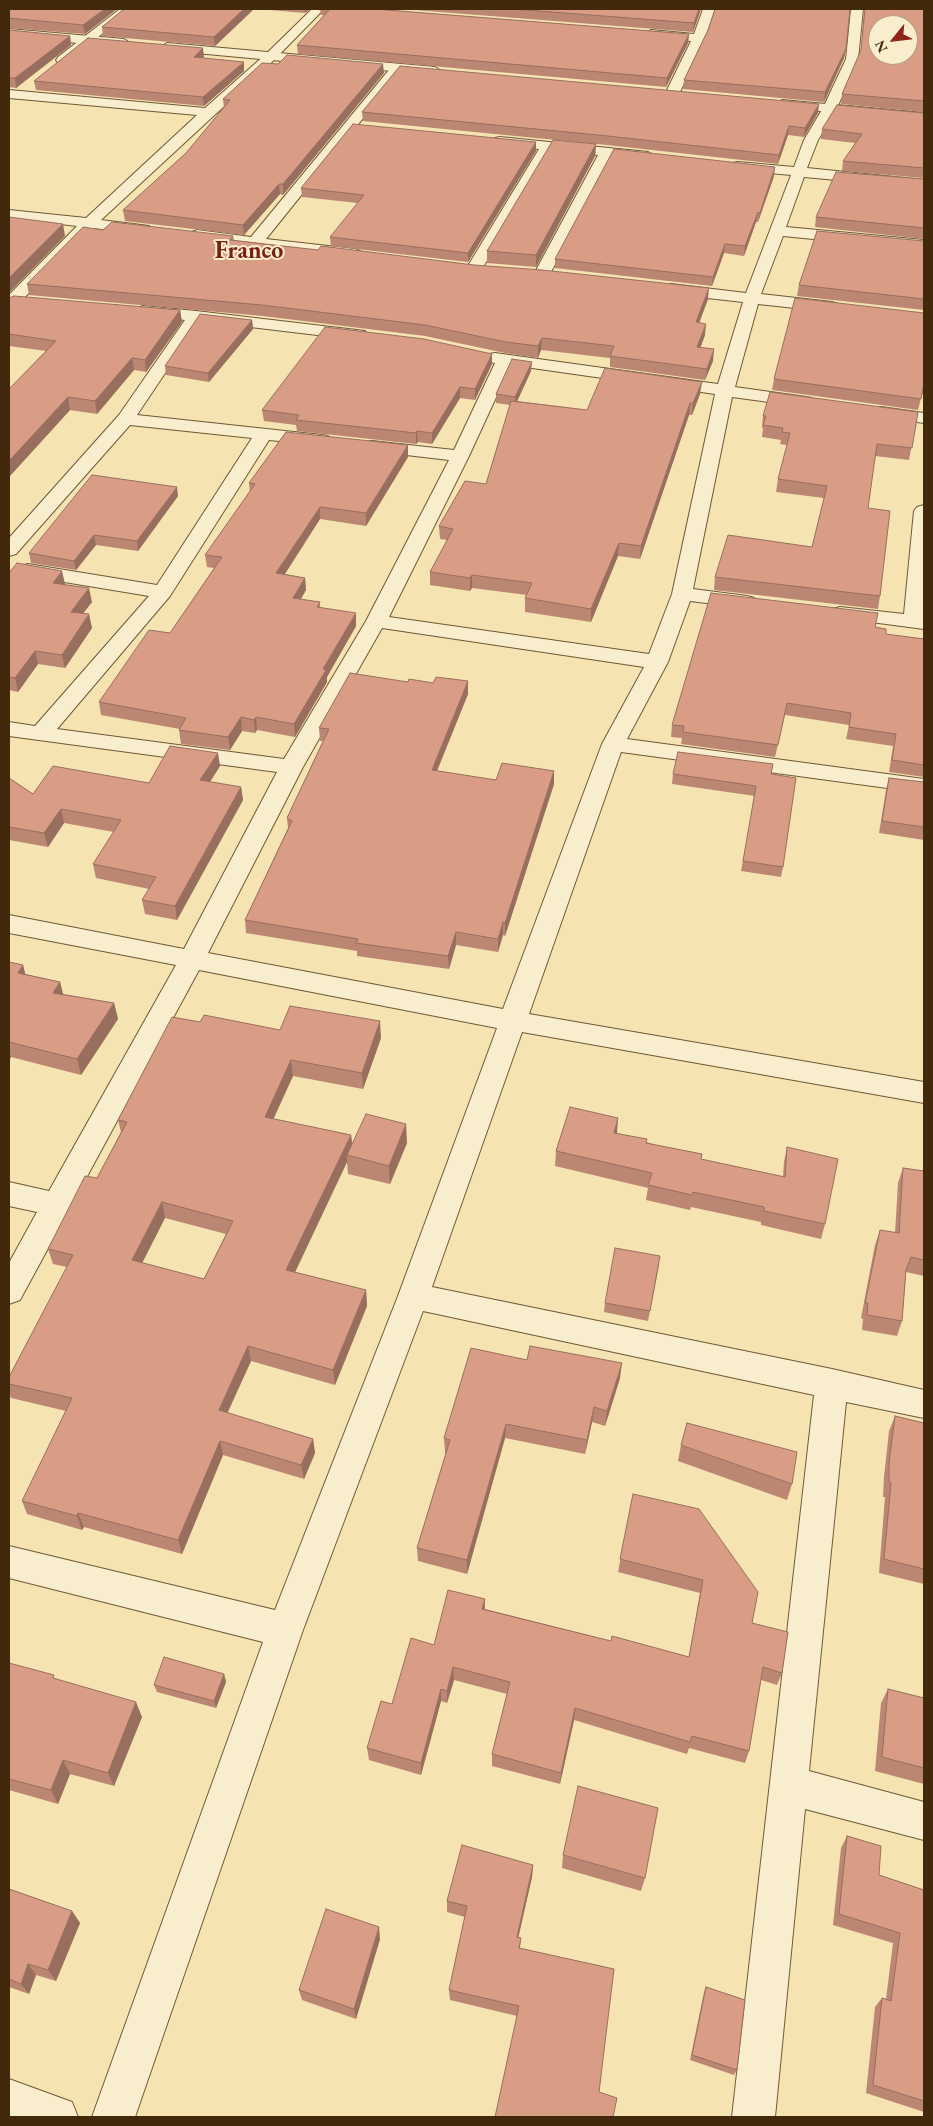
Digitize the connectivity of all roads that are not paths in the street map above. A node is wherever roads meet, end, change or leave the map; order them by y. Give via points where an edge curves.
1 (126, 9) edge
2 (318, 9) edge
3 (709, 9) edge
4 (857, 9) edge
5 (9, 33) edge
6 (639, 33) edge
7 (699, 38) junction
8 (88, 40) junction
9 (136, 44) edge
10 (155, 46) edge
11 (270, 57) junction
12 (397, 68) junction
13 (49, 70) edge
14 (446, 72) edge
15 (33, 82) edge
16 (13, 94) edge
17 (691, 95) edge
18 (774, 103) edge
19 (830, 108) junction
20 (208, 112) junction
21 (924, 117) edge
22 (349, 126) junction
23 (369, 128) edge
24 (488, 139) edge
25 (548, 145) junction
26 (607, 151) junction
27 (665, 158) edge
28 (722, 164) edge
29 (798, 173) junction
30 (924, 184) edge
31 (9, 214) edge
32 (89, 223) junction
33 (158, 231) edge
34 (776, 231) junction
35 (177, 233) edge
36 (256, 242) junction
37 (924, 245) edge
38 (370, 256) edge
39 (455, 267) edge
40 (474, 269) junction
41 (494, 271) edge
42 (523, 273) edge
43 (542, 274) junction
44 (562, 276) edge
45 (657, 287) edge
46 (752, 298) junction
47 (10, 302) edge
48 (32, 303) edge
49 (848, 308) edge
50 (128, 310) edge
51 (196, 316) junction
52 (377, 338) edge
53 (478, 354) edge
54 (504, 360) junction
55 (725, 390) junction
56 (820, 404) edge
57 (868, 410) edge
58 (924, 418) edge
59 (125, 419) junction
60 (264, 434) junction
61 (460, 456) junction
62 (924, 511) edge
63 (9, 550) edge
64 (9, 568) edge
65 (163, 592) junction
66 (682, 594) junction
67 (769, 605) edge
68 (818, 610) edge
69 (376, 621) junction
70 (919, 622) edge
71 (657, 662) junction
72 (9, 728) edge
73 (40, 734) junction
74 (614, 744) junction
75 (291, 767) junction
76 (924, 786) edge
77 (9, 924) edge
78 (192, 959) junction
79 (513, 1021) junction
80 (924, 1093) edge
81 (9, 1194) edge
82 (56, 1204) junction
83 (9, 1291) edge
84 (413, 1296) junction
85 (832, 1383) junction
86 (924, 1404) edge
87 (9, 1562) edge
88 (285, 1630) junction
89 (788, 1786) junction
90 (924, 1820) edge
91 (9, 2100) edge
92 (57, 2117) edge
93 (114, 2117) edge
94 (753, 2117) edge

1 - 8 street
2 - 11 street
3 - 7 street
4 - 19 street via 852,59
5 - 8 street
6 - 7 street
7 - 17 street via 667,93
8 - 9 street
8 - 13 street
10 - 11 street
11 - 12 street
11 - 20 street
12 - 14 street
12 - 22 street
15 - 16 street
16 - 20 street
18 - 19 street
19 - 21 street
19 - 29 street via 811,140
20 - 32 street
22 - 23 street
22 - 36 street
24 - 25 street
25 - 26 street
25 - 40 street
26 - 27 street
26 - 43 street
28 - 29 street
29 - 30 street
29 - 34 street
31 - 32 street
32 - 33 street
32 - 47 street
34 - 37 street
34 - 46 street
35 - 36 street
36 - 38 street
39 - 40 street
40 - 41 street
42 - 43 street
43 - 44 street
45 - 46 street
46 - 49 street
46 - 55 street
47 - 48 street
50 - 51 street
51 - 52 street
51 - 59 street
53 - 54 street
54 - 55 street
54 - 61 street
55 - 56 street
55 - 66 street
57 - 58 street
59 - 60 street
59 - 63 street
60 - 61 street
60 - 65 street
61 - 69 street
62 - 70 street
64 - 65 street
65 - 73 street
66 - 67 street
66 - 71 street
68 - 70 street
69 - 71 street
69 - 75 street
71 - 74 street
72 - 73 street
73 - 75 street
74 - 76 street
74 - 79 street
75 - 78 street
77 - 78 street
78 - 79 street
78 - 82 street
79 - 80 street
79 - 84 street
81 - 82 street
82 - 83 street
84 - 85 street
84 - 88 street
85 - 86 street
85 - 89 street
87 - 88 street
88 - 93 street
89 - 90 street
89 - 94 street
91 - 92 street

